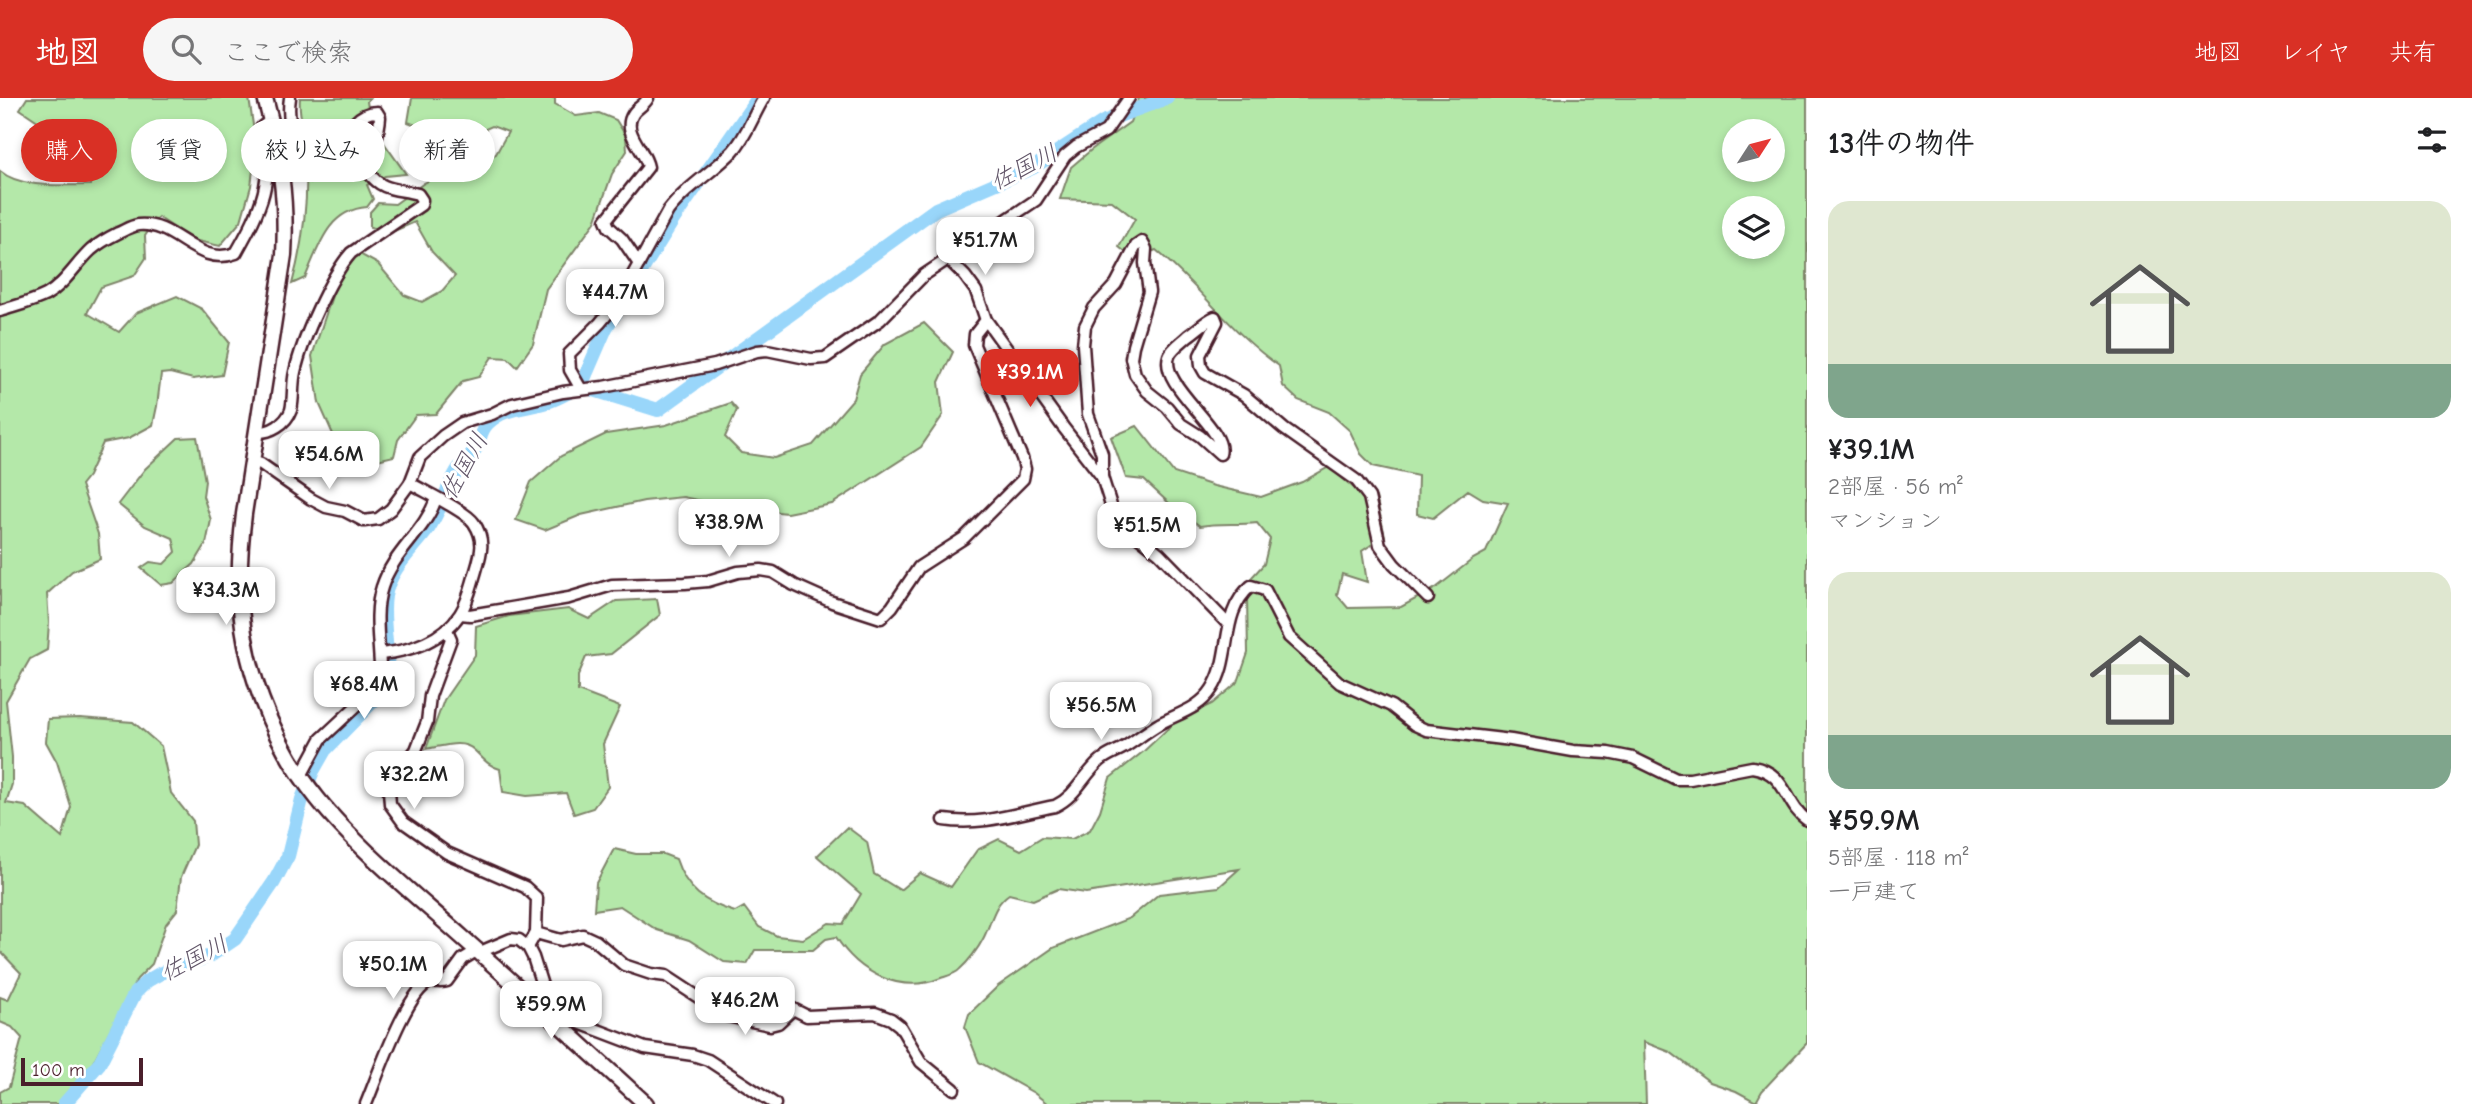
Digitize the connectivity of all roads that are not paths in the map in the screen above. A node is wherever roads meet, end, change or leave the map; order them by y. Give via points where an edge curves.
1 (265, 98) edge
2 (290, 98) edge
3 (648, 98) edge
4 (764, 98) edge
5 (1129, 98) edge
6 (271, 119) edge
7 (266, 182) edge
8 (282, 182) edge
9 (947, 258) junction
10 (639, 264) junction
11 (0, 311) edge
12 (986, 320) junction
13 (581, 389) junction
14 (257, 432) junction
15 (252, 461) junction
16 (1102, 477) junction
17 (410, 483) junction
18 (436, 499) junction
19 (1429, 598) dead end
20 (461, 614) junction
21 (1228, 624) junction
22 (447, 630) junction
23 (381, 654) junction
24 (301, 776) junction
25 (944, 820) dead end
26 (1807, 820) edge
27 (536, 933) junction
28 (528, 947) junction
29 (479, 951) junction
30 (954, 1088) dead end
31 (366, 1104) edge
32 (646, 1104) edge
33 (775, 1104) edge

1 - 6 street
2 - 14 street via 303,174 312,176 325,168 351,127 377,111 379,128 369,173 384,188 418,194 422,200 344,261 297,364 291,410 282,423 266,433
3 - 10 street via 629,122 648,167 606,220
4 - 10 street via 734,150 668,211
5 - 9 street via 1106,131 1065,156 1036,200
7 - 11 street via 263,201 236,253 224,258 206,254 177,236 149,225 135,225 103,241 45,295
8 - 14 street via 284,255
9 - 12 street via 976,291
9 - 13 street via 872,327 825,358 757,351 715,365
10 - 13 street via 619,300 569,354 570,370
12 - 16 street
12 - 20 street via 975,334 974,345 1022,458 1023,479 964,538 919,567 881,618 761,570 708,581 612,585 569,598
13 - 17 street via 524,401 462,423 420,457
14 - 15 street
15 - 17 street via 311,499 364,521 378,519 391,509
15 - 24 street via 240,556 243,624 261,698
16 - 19 street via 1102,454 1088,414 1084,326 1142,242 1149,292 1131,358 1140,383 1220,454 1217,436 1180,388 1169,365 1176,347 1214,317 1217,322 1200,355 1205,373 1244,395 1356,480 1374,511 1380,545
16 - 21 street via 1121,522 1160,552
17 - 18 street
18 - 20 street via 472,519 481,534 483,545
18 - 23 street via 429,518 405,546 382,585 378,603
20 - 22 street
21 - 25 street via 1222,665 1204,700 1100,761 1066,801 982,822
21 - 26 street via 1244,592 1258,587 1265,590 1289,637 1340,683 1391,706 1426,730 1608,753 1633,758 1676,779 1752,766 1775,777
22 - 23 street via 408,650
22 - 27 street via 451,639 430,696 427,722 416,750 393,779 390,804 403,822 447,853 525,887 537,898
23 - 24 street via 380,684 321,739
24 - 29 street via 332,816
27 - 28 street
27 - 30 street via 561,940 583,935 624,965 666,976 727,1016 751,1023 778,1023 793,1009 807,1016 875,1013 900,1026 921,1062
28 - 29 street via 511,939
28 - 33 street via 546,998 566,1018 645,1048 709,1060
29 - 31 street via 463,959 447,981 423,987 407,1006
29 - 32 street

